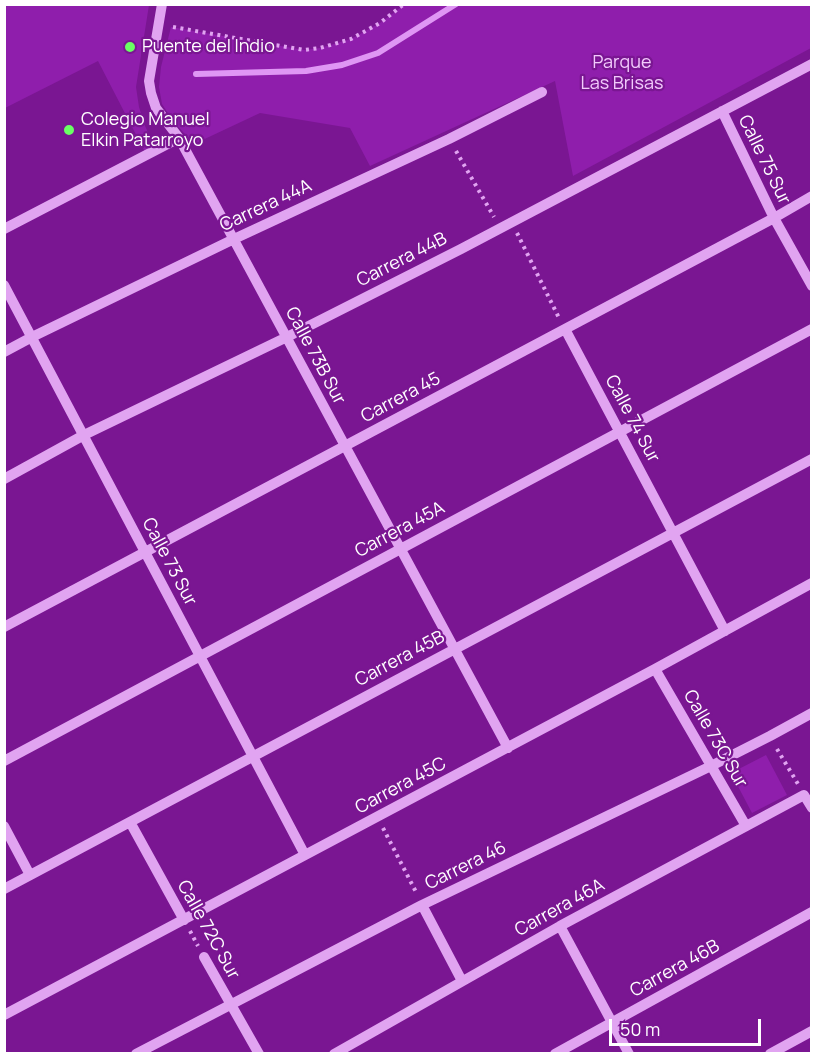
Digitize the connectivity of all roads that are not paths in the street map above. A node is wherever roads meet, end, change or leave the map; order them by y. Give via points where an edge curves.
1 (162, 4) edge
2 (812, 64) edge
3 (542, 92) dead end
4 (722, 111) junction
5 (179, 138) junction
6 (812, 196) edge
7 (774, 218) junction
8 (4, 229) edge
9 (234, 239) junction
10 (4, 285) edge
11 (812, 286) edge
12 (565, 329) junction
13 (812, 329) edge
14 (32, 337) junction
15 (286, 337) junction
16 (4, 352) edge
17 (620, 432) junction
18 (84, 435) junction
19 (345, 446) junction
20 (812, 459) edge
21 (4, 478) edge
22 (673, 533) junction
23 (401, 549) junction
24 (145, 552) junction
25 (812, 583) edge
26 (4, 627) edge
27 (725, 631) junction
28 (455, 649) junction
29 (200, 656) junction
30 (655, 669) junction
31 (812, 713) edge
32 (508, 748) junction
33 (253, 756) junction
34 (4, 761) edge
35 (711, 766) junction
36 (812, 808) edge
37 (130, 822) junction
38 (4, 826) edge
39 (746, 826) junction
40 (305, 855) junction
41 (30, 875) junction
42 (4, 889) edge
43 (423, 905) junction
44 (812, 912) edge
45 (184, 920) junction
46 (560, 926) junction
47 (204, 957) road end
48 (462, 981) junction
49 (231, 1004) junction
50 (4, 1015) edge
51 (612, 1022) junction
52 (812, 1031) edge
53 (136, 1053) edge
54 (259, 1053) edge
55 (334, 1053) edge
56 (555, 1053) edge
57 (629, 1053) edge
58 (770, 1053) edge

1 - 5 street, Calle 73B Sur via 149,81 156,108
2 - 4 street, Carrera 44B
3 - 9 street, Carrera 44A
4 - 7 street, Calle 75 Sur
4 - 15 street, Carrera 44B
5 - 8 street
5 - 9 street, Calle 73B Sur
6 - 7 street, Carrera 45
7 - 11 street, Calle 75 Sur
7 - 12 street, Carrera 45
9 - 14 street, Carrera 44A
9 - 15 street, Calle 73B Sur
10 - 14 street, Calle 73 Sur
12 - 17 street, Calle 74 Sur
12 - 19 street, Carrera 45
13 - 17 street, Carrera 45A
14 - 16 street, Carrera 44A
14 - 18 street, Calle 73 Sur
15 - 18 street, Carrera 44B
15 - 19 street, Calle 73B Sur
17 - 22 street, Calle 74 Sur
17 - 23 street, Carrera 45A
18 - 21 street, Carrera 44B
18 - 24 street, Calle 73 Sur
19 - 23 street, Calle 73B Sur
19 - 24 street, Carrera 45
20 - 22 street, Carrera 45B
22 - 27 street, Calle 74 Sur
22 - 28 street, Carrera 45B
23 - 28 street, Calle 73B Sur
23 - 29 street, Carrera 45A
24 - 26 street, Carrera 45
24 - 29 street, Calle 73 Sur
25 - 27 street, Carrera 45C
27 - 30 street, Carrera 45C
28 - 32 street, Calle 73B Sur
28 - 33 street, Carrera 45B
29 - 33 street, Calle 73 Sur
29 - 34 street, Carrera 45A
30 - 32 street, Carrera 45C
30 - 35 street, Calle 73C Sur
31 - 35 street, Carrera 46
32 - 40 street, Carrera 45C
33 - 37 street, Carrera 45B
33 - 40 street, Calle 73 Sur
35 - 39 street, Calle 73C Sur
35 - 43 street, Carrera 46
36 - 39 street, Carrera 46A via 804,795
37 - 41 street, Carrera 45B
37 - 45 street, Calle 72C Sur
38 - 41 street
39 - 46 street, Carrera 46A
40 - 45 street, Carrera 45C
41 - 42 street, Carrera 45B
43 - 48 street
43 - 49 street, Carrera 46
44 - 51 street, Carrera 46B
45 - 50 street, Carrera 45C
46 - 48 street, Carrera 46A
46 - 51 street
47 - 49 street, Calle 72C Sur
48 - 55 street, Carrera 46A
49 - 53 street, Carrera 46
49 - 54 street, Calle 72C Sur
51 - 56 street, Carrera 46B
51 - 57 street
52 - 58 street

